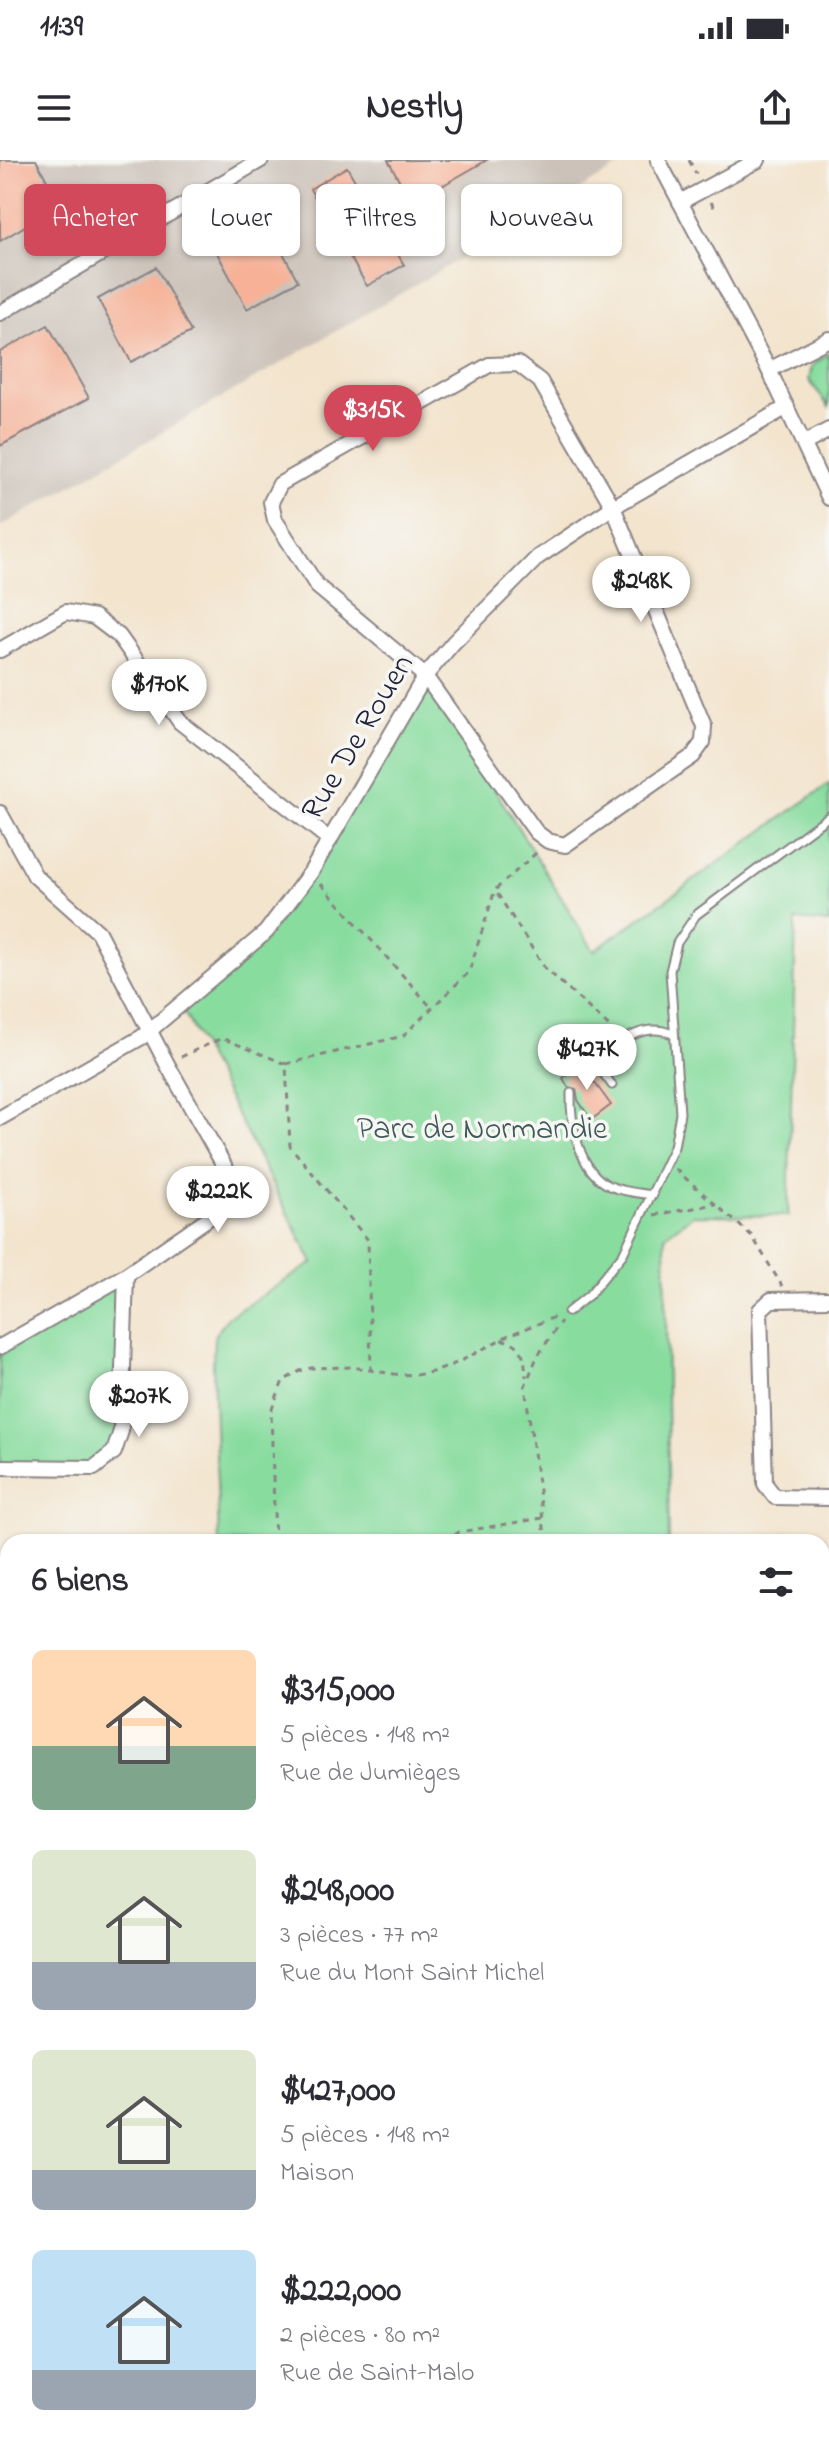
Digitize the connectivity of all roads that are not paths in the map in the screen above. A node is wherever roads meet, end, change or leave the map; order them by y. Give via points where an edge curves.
1 (261, 160) edge
2 (658, 160) edge
3 (758, 160) edge
4 (680, 202) junction
5 (0, 313) edge
6 (829, 339) edge
7 (769, 370) junction
8 (787, 407) junction
9 (829, 430) edge
10 (805, 443) junction
11 (829, 498) edge
12 (613, 507) junction
13 (0, 650) edge
14 (425, 676) junction
15 (0, 813) edge
16 (829, 816) edge
17 (330, 840) junction
18 (149, 1031) junction
19 (674, 1035) junction
20 (612, 1085) dead end
21 (571, 1093) dead end
22 (0, 1118) edge
23 (653, 1195) junction
24 (126, 1275) junction
25 (829, 1299) edge
26 (568, 1312) road end
27 (0, 1347) edge
28 (0, 1467) edge
29 (829, 1498) edge

1 - 5 street
2 - 4 street
3 - 4 street
4 - 7 street
6 - 7 street
7 - 8 street
8 - 10 street
8 - 12 street, Rue De Rouen
9 - 10 street
10 - 11 street
12 - 14 street, Rue De Rouen via 538,557
12 - 14 street via 704,726 703,742 693,756 565,845 548,841 536,832
12 - 14 street via 540,381 518,364 489,365 280,484 271,502 275,520 317,586
13 - 17 street via 66,612 94,617 119,636 180,722
14 - 17 street, Rue De Rouen
15 - 18 street via 35,876 98,932
16 - 19 lane via 696,915 677,943 670,971
17 - 18 street, Rue De Rouen via 266,932
18 - 22 street, Rue De Rouen
18 - 24 street via 230,1176 229,1196 220,1210
19 - 20 lane via 664,1029 640,1030 595,1062
19 - 23 lane via 680,1113 674,1147
21 - 23 lane via 570,1116 596,1176 609,1186
23 - 26 lane via 610,1272
24 - 27 street
24 - 28 street via 121,1431 114,1452 94,1468
25 - 29 street via 771,1300 760,1310 765,1484 775,1497

